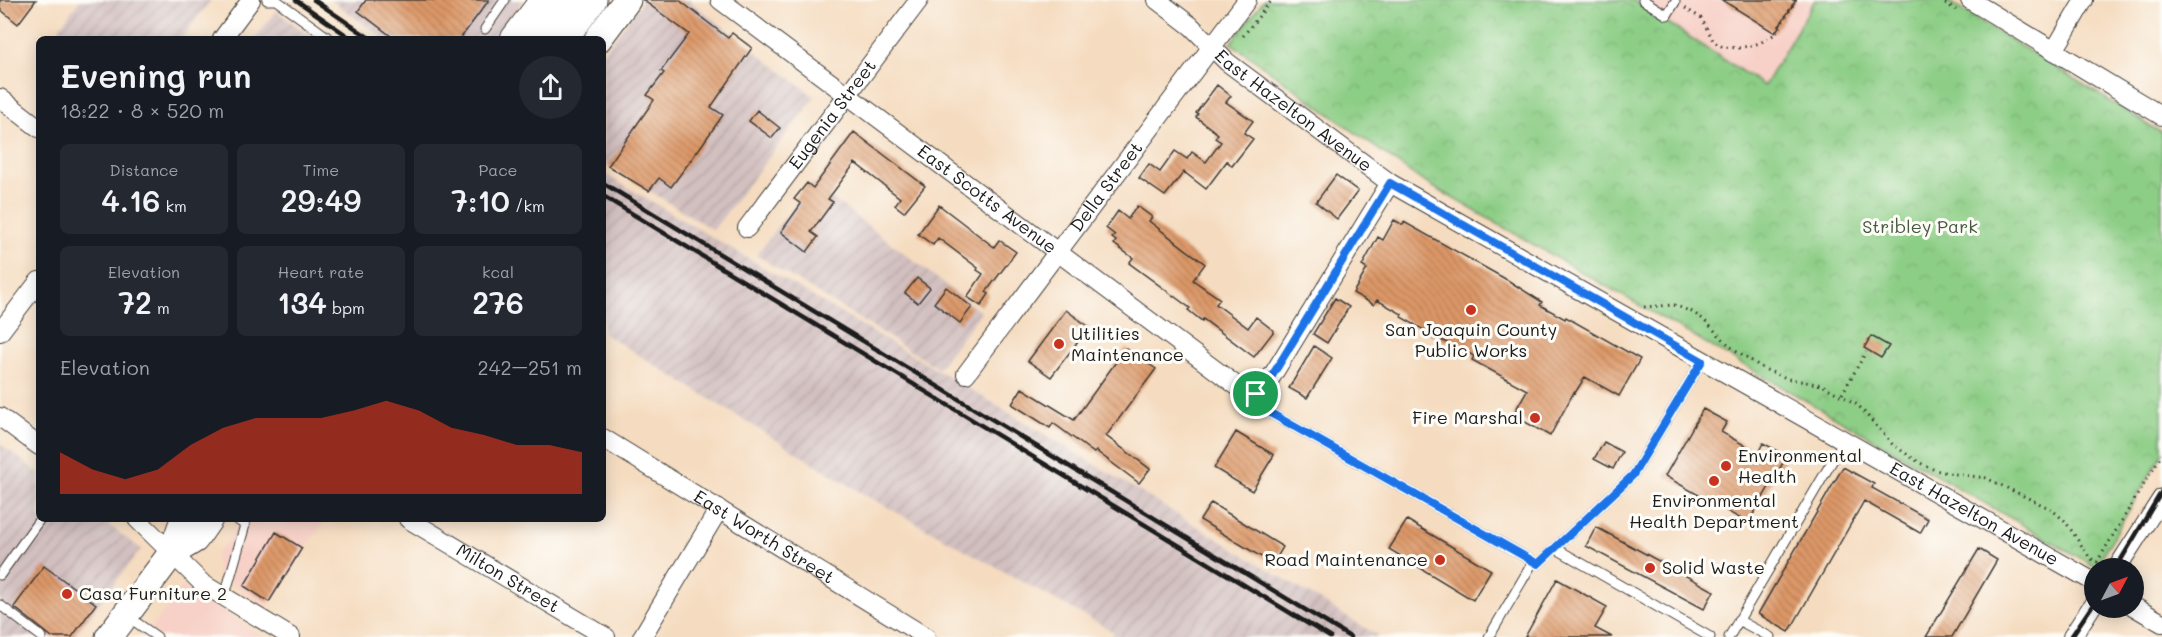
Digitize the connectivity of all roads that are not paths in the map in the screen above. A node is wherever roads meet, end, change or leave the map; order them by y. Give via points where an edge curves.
1 (251, 0) edge
2 (267, 0) edge
3 (505, 0) edge
4 (543, 0) edge
5 (566, 0) edge
6 (593, 0) edge
7 (627, 0) edge
8 (720, 0) edge
9 (919, 0) edge
10 (1157, 0) edge
11 (1247, 0) edge
12 (1643, 0) edge
13 (1970, 0) edge
14 (2084, 0) edge
15 (1675, 2) road end
16 (485, 28) dead end
17 (224, 36) edge
18 (326, 36) edge
19 (516, 36) edge
20 (538, 36) edge
21 (566, 36) edge
22 (600, 36) edge
23 (1211, 46) junction
24 (2054, 51) junction
25 (847, 95) junction
26 (0, 98) edge
27 (2162, 116) edge
28 (36, 126) edge
29 (1390, 183) junction
30 (747, 228) dead end
31 (1057, 253) junction
32 (36, 285) edge
33 (0, 332) edge
34 (1702, 361) junction
35 (966, 374) dead end
36 (1256, 394) junction
37 (0, 417) edge
38 (606, 440) edge
39 (1844, 441) junction
40 (36, 444) edge
41 (2161, 500) edge
42 (718, 509) junction
43 (38, 522) edge
44 (139, 522) edge
45 (183, 522) edge
46 (208, 522) edge
47 (240, 522) edge
48 (413, 522) edge
49 (1555, 548) junction
50 (172, 553) junction
51 (2123, 558) edge
52 (1533, 562) junction
53 (0, 575) edge
54 (2084, 576) edge
55 (225, 595) junction
56 (0, 605) edge
57 (2144, 612) edge
58 (125, 615) junction
59 (2084, 618) edge
60 (1738, 620) junction
61 (2162, 623) edge
62 (42, 637) edge
63 (109, 637) edge
64 (157, 637) edge
65 (291, 637) edge
66 (606, 637) edge
67 (642, 637) edge
68 (926, 637) edge
69 (1489, 637) edge
70 (1710, 637) edge
71 (1728, 637) edge
72 (1770, 637) edge
73 (2072, 637) edge

1 - 17 street
2 - 18 lane via 276,0
3 - 16 lane
4 - 19 main road
5 - 20 main road
6 - 21 main road
7 - 22 main road
8 - 25 street, East Scotts Avenue
9 - 25 street, Eugenia Street
10 - 23 street, East Hazelton Avenue
11 - 23 street, Della Street
12 - 15 lane via 1667,15
13 - 24 street
14 - 24 street
23 - 29 street, East Hazelton Avenue
23 - 31 street, Della Street
24 - 27 street
25 - 30 street, Eugenia Street
25 - 31 street, East Scotts Avenue
26 - 28 street
29 - 34 street, East Hazelton Avenue
29 - 36 street via 1264,389
31 - 35 street, Della Street
31 - 36 street, East Scotts Avenue via 1245,393
32 - 33 street
34 - 39 street, East Hazelton Avenue
34 - 49 lane via 1633,475
36 - 52 lane via 1265,410
37 - 40 street
38 - 42 street, East Worth Street
39 - 54 street, East Hazelton Avenue
39 - 60 lane
41 - 51 street
42 - 67 street
42 - 68 street, East Worth Street
43 - 53 lane
44 - 50 street
45 - 50 main road
46 - 50 main road via 195,539
47 - 55 lane via 245,525
48 - 66 street, Milton Street
49 - 52 lane via 1538,564
49 - 70 lane
50 - 55 street via 203,584
50 - 58 main road
52 - 69 lane
55 - 65 street
56 - 62 lane
57 - 61 street
58 - 63 main road
58 - 64 lane
59 - 73 street
60 - 71 lane
60 - 72 lane

